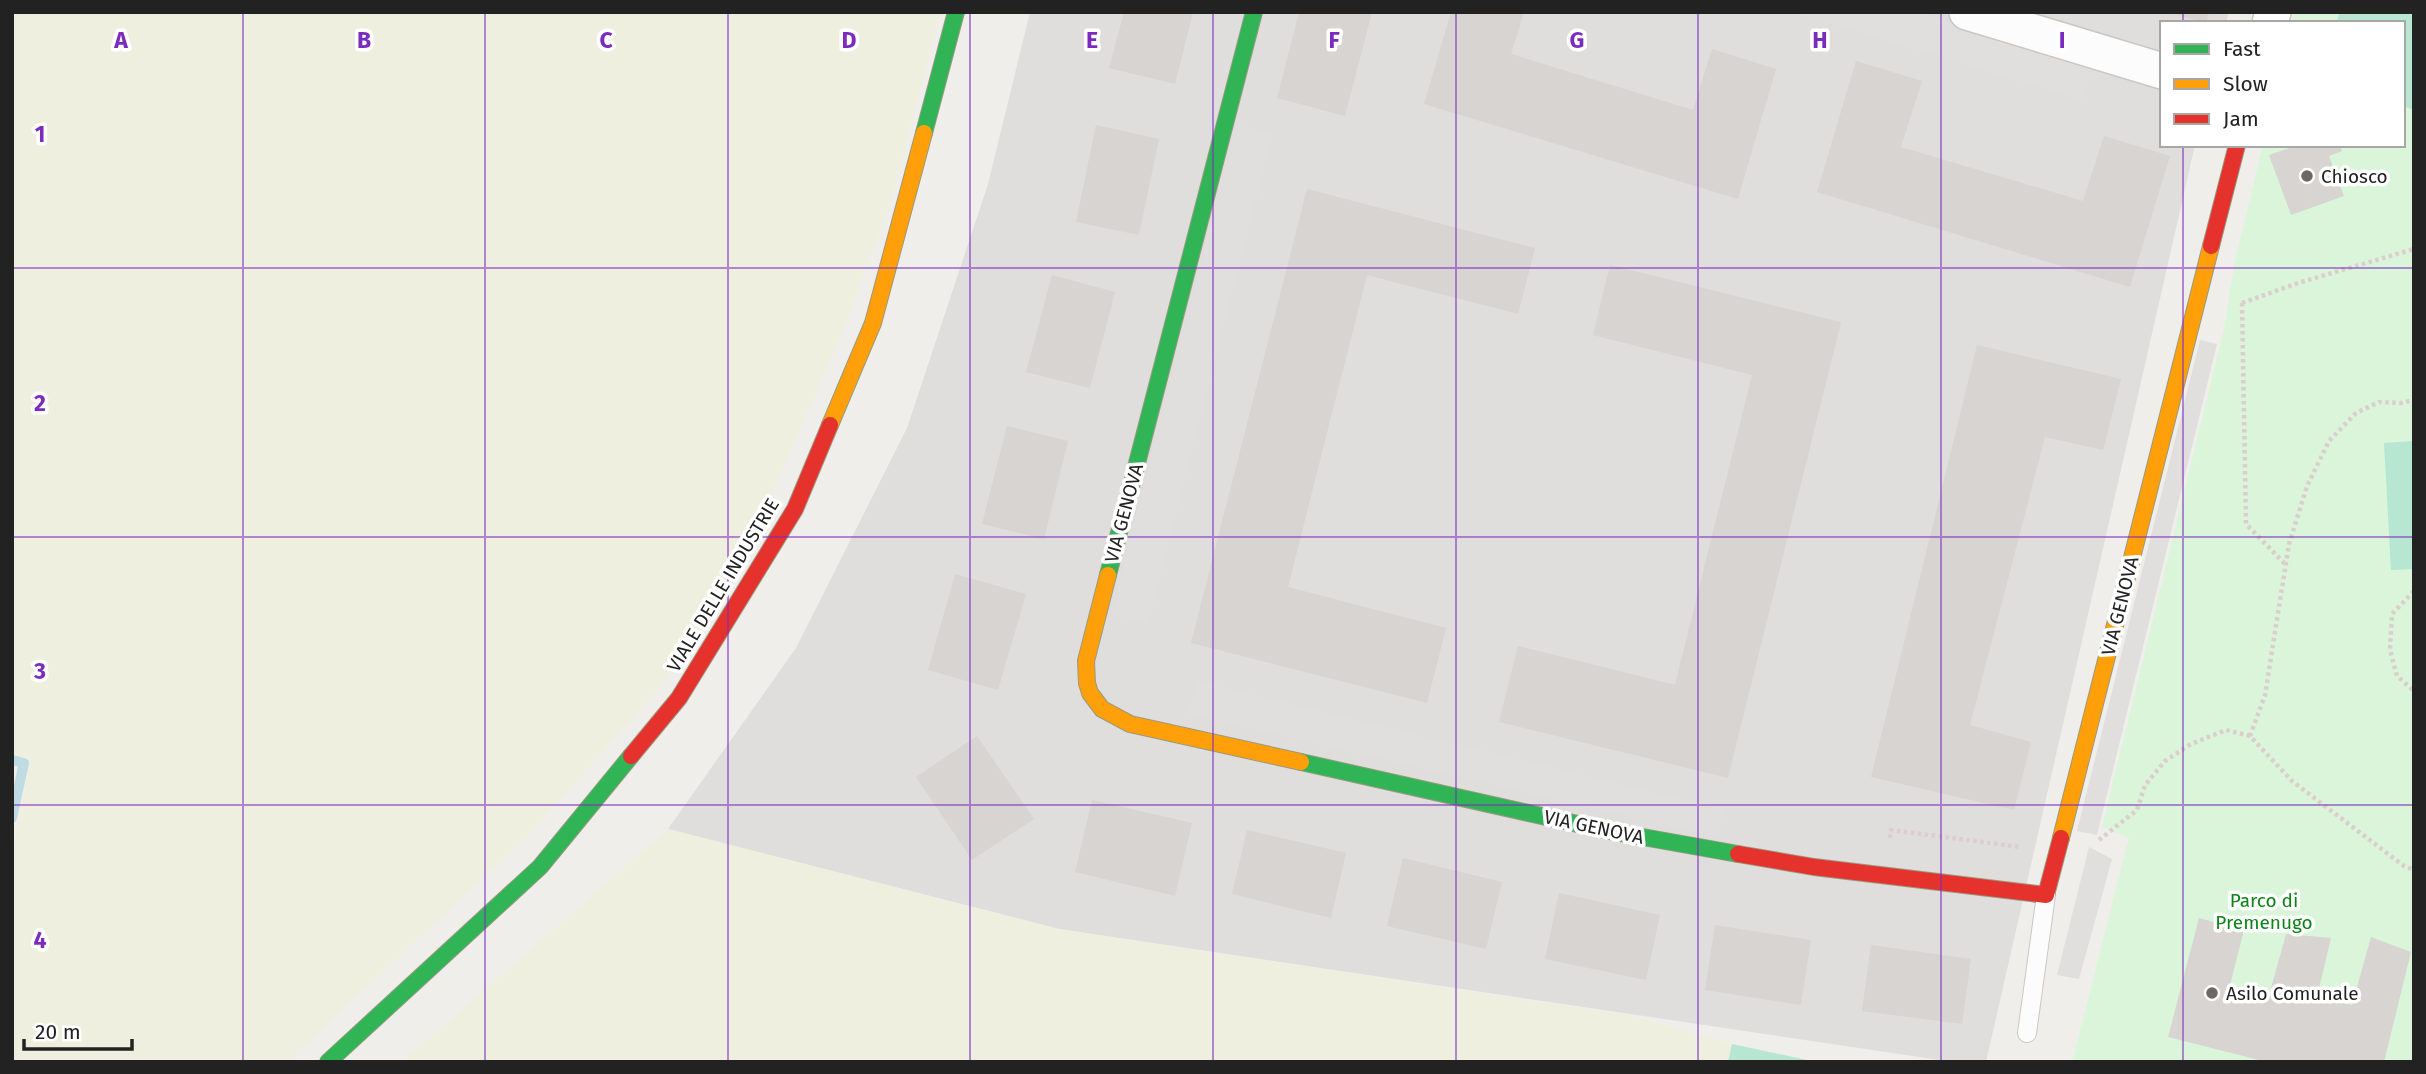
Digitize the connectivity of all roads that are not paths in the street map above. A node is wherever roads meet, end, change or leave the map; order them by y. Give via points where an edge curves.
1 (957, 12) edge
2 (1254, 12) edge
3 (1967, 12) edge
4 (2160, 70) edge
5 (2236, 147) edge
6 (2046, 895) junction
7 (2027, 1033) dead end
8 (328, 1062) edge

1 - 8 street, VIALE DELLE INDUSTRIE via 873,323 794,509 679,698 540,867
2 - 6 street, VIA GENOVA via 1086,660 1088,689 1097,705 1130,724 1609,831 1814,867
3 - 4 street
5 - 6 street, VIA GENOVA
6 - 7 lane

